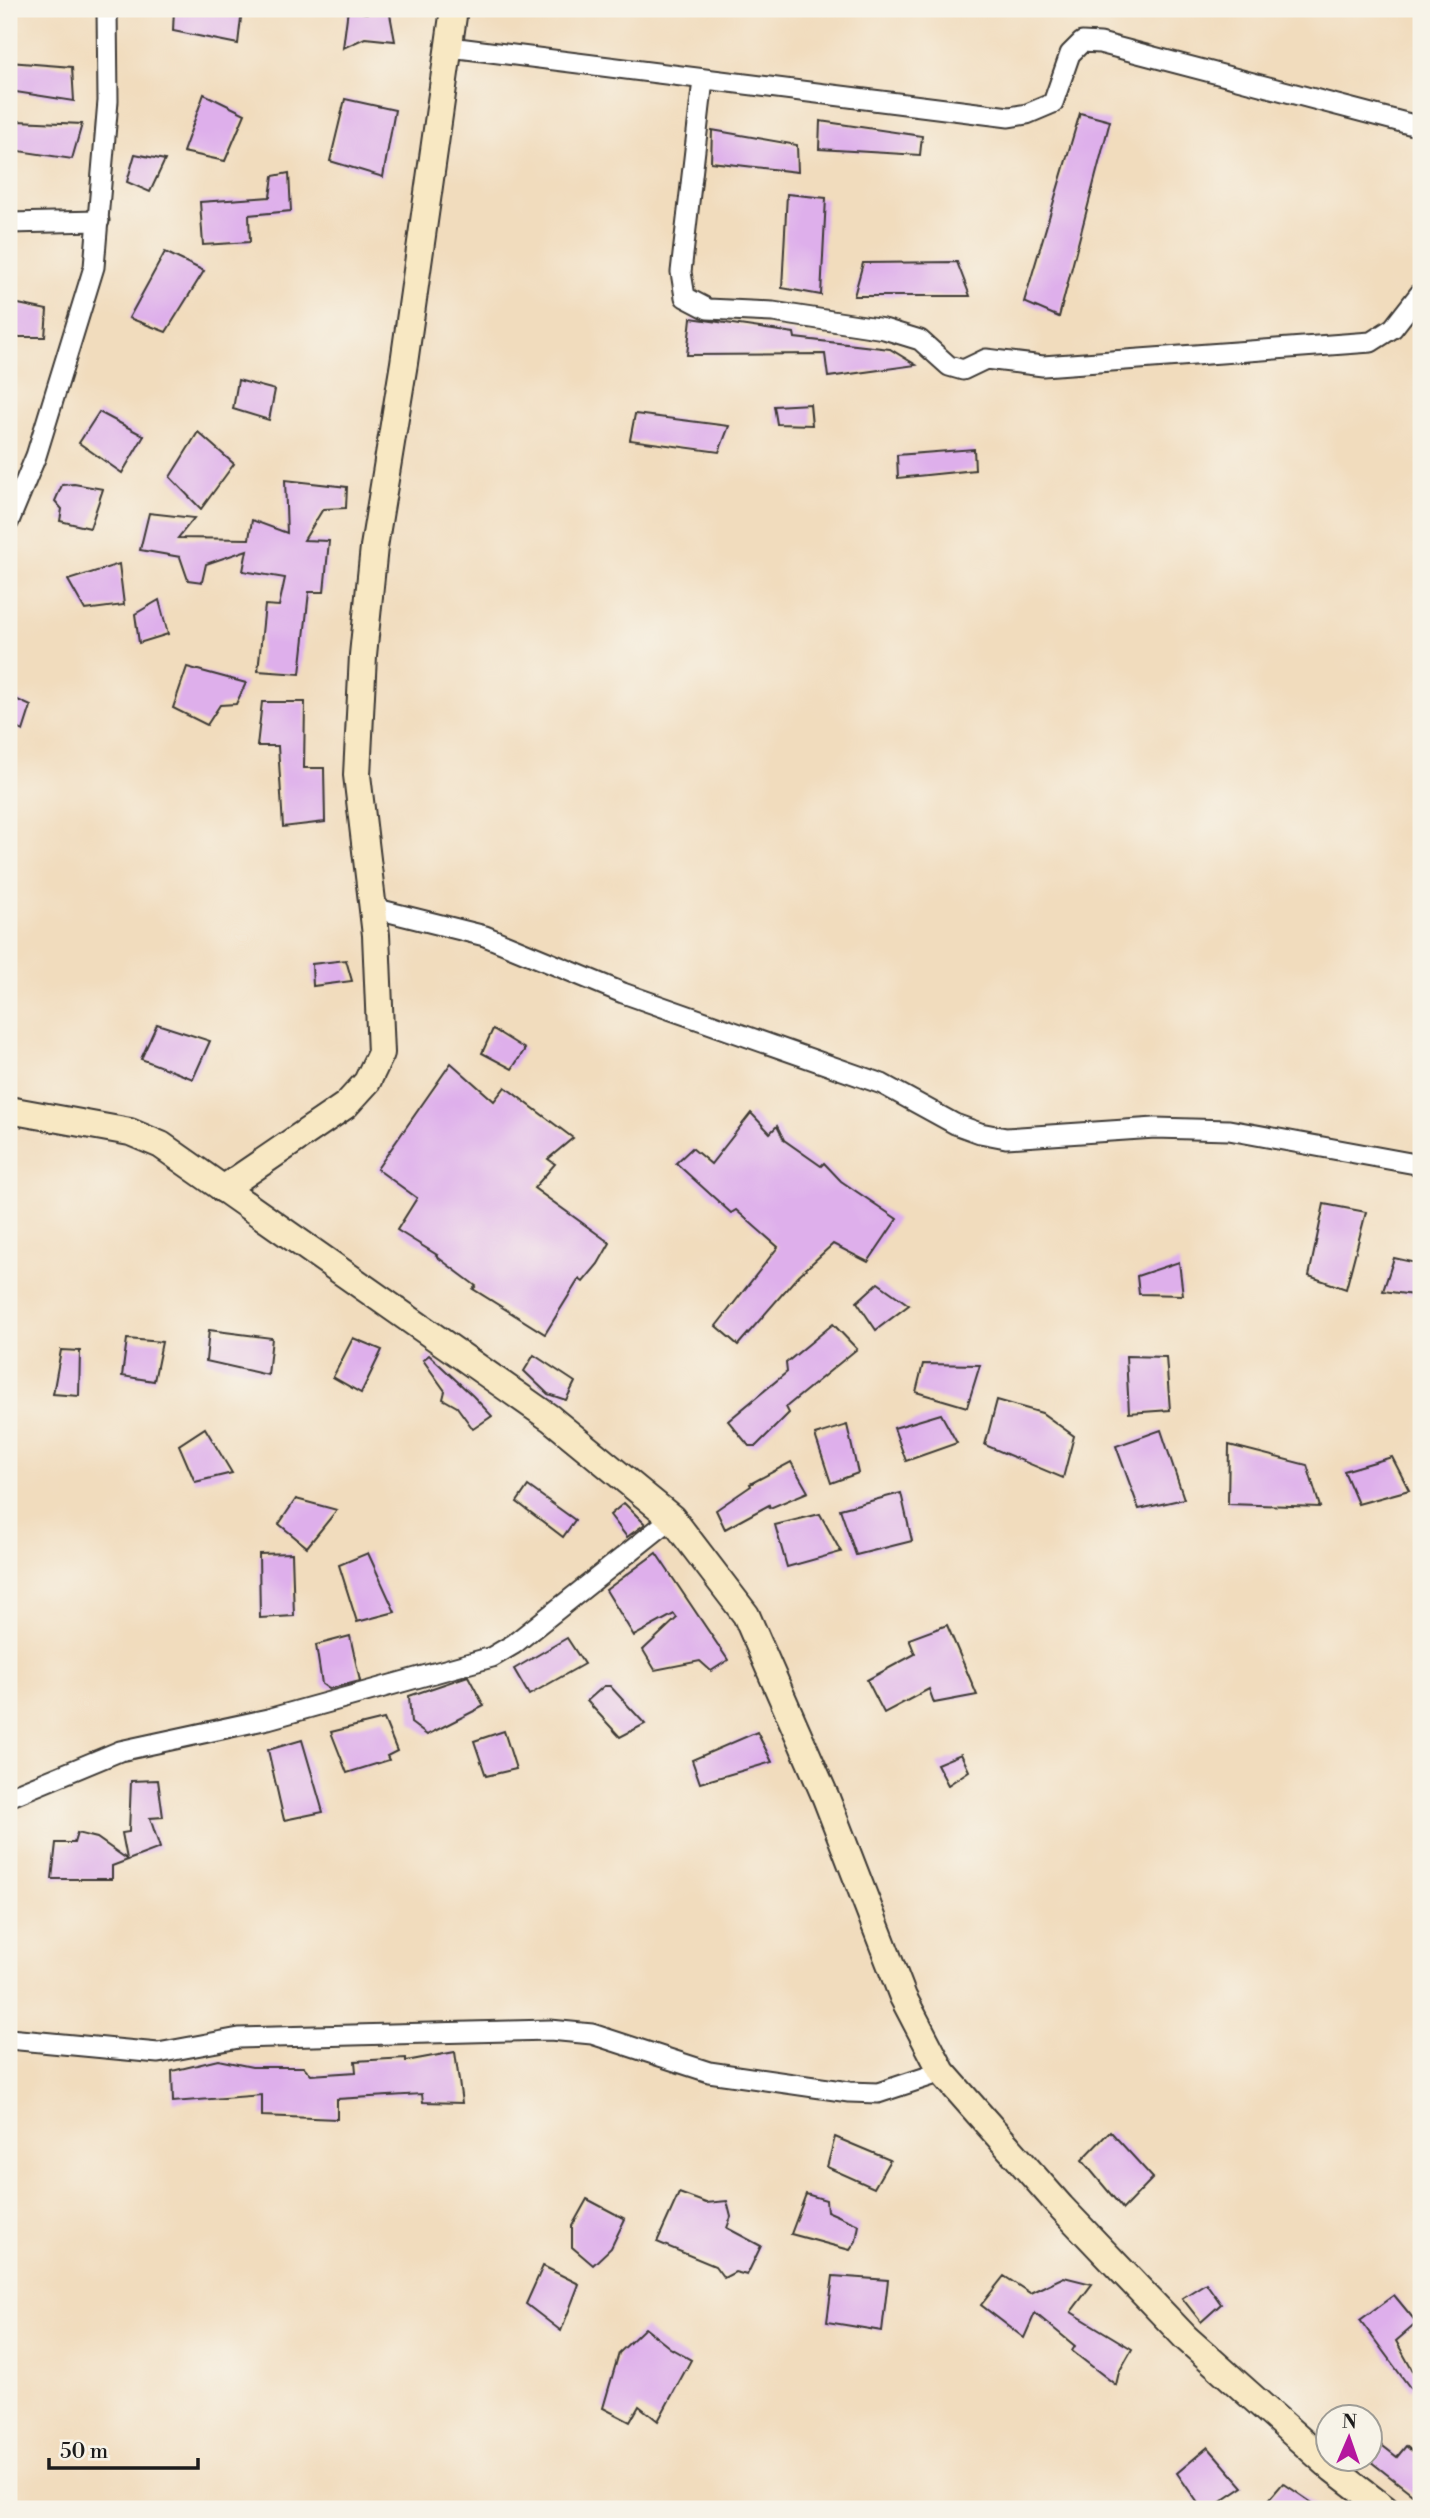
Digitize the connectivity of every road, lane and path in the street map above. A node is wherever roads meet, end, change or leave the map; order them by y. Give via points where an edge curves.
1 (107, 9) edge
2 (454, 9) edge
3 (450, 47) junction
4 (703, 80) junction
5 (1421, 127) edge
6 (99, 221) junction
7 (9, 223) edge
8 (1421, 292) edge
9 (9, 521) edge
10 (373, 908) junction
11 (9, 1110) edge
12 (1421, 1165) edge
13 (223, 1189) junction
14 (671, 1518) junction
15 (9, 1797) edge
16 (9, 2039) edge
17 (942, 2072) junction
18 (1385, 2509) edge

1 - 6 street via 108,101
2 - 3 street
3 - 4 street
3 - 10 street via 374,547 363,655 357,775
4 - 5 street via 1009,117 1053,103 1070,54 1082,43 1100,43
4 - 8 street via 681,272 685,297 708,309 774,312 884,329 920,340 948,366 963,370 986,359 1043,366 1371,342 1393,328
6 - 7 street
6 - 9 street via 94,267 36,456
10 - 12 street via 485,936 623,993 882,1084 980,1133 1006,1138 1155,1128 1229,1130
10 - 13 street via 380,1053 367,1082 346,1105
11 - 13 street via 130,1132 161,1145
13 - 14 street via 550,1418
14 - 15 street via 492,1657 268,1719 120,1751
14 - 17 street via 746,1615 827,1798 902,1997
16 - 17 street via 158,2053 239,2038 550,2030 592,2035 709,2072 849,2092 878,2093
17 - 18 street via 1061,2207 1186,2338 1333,2469

